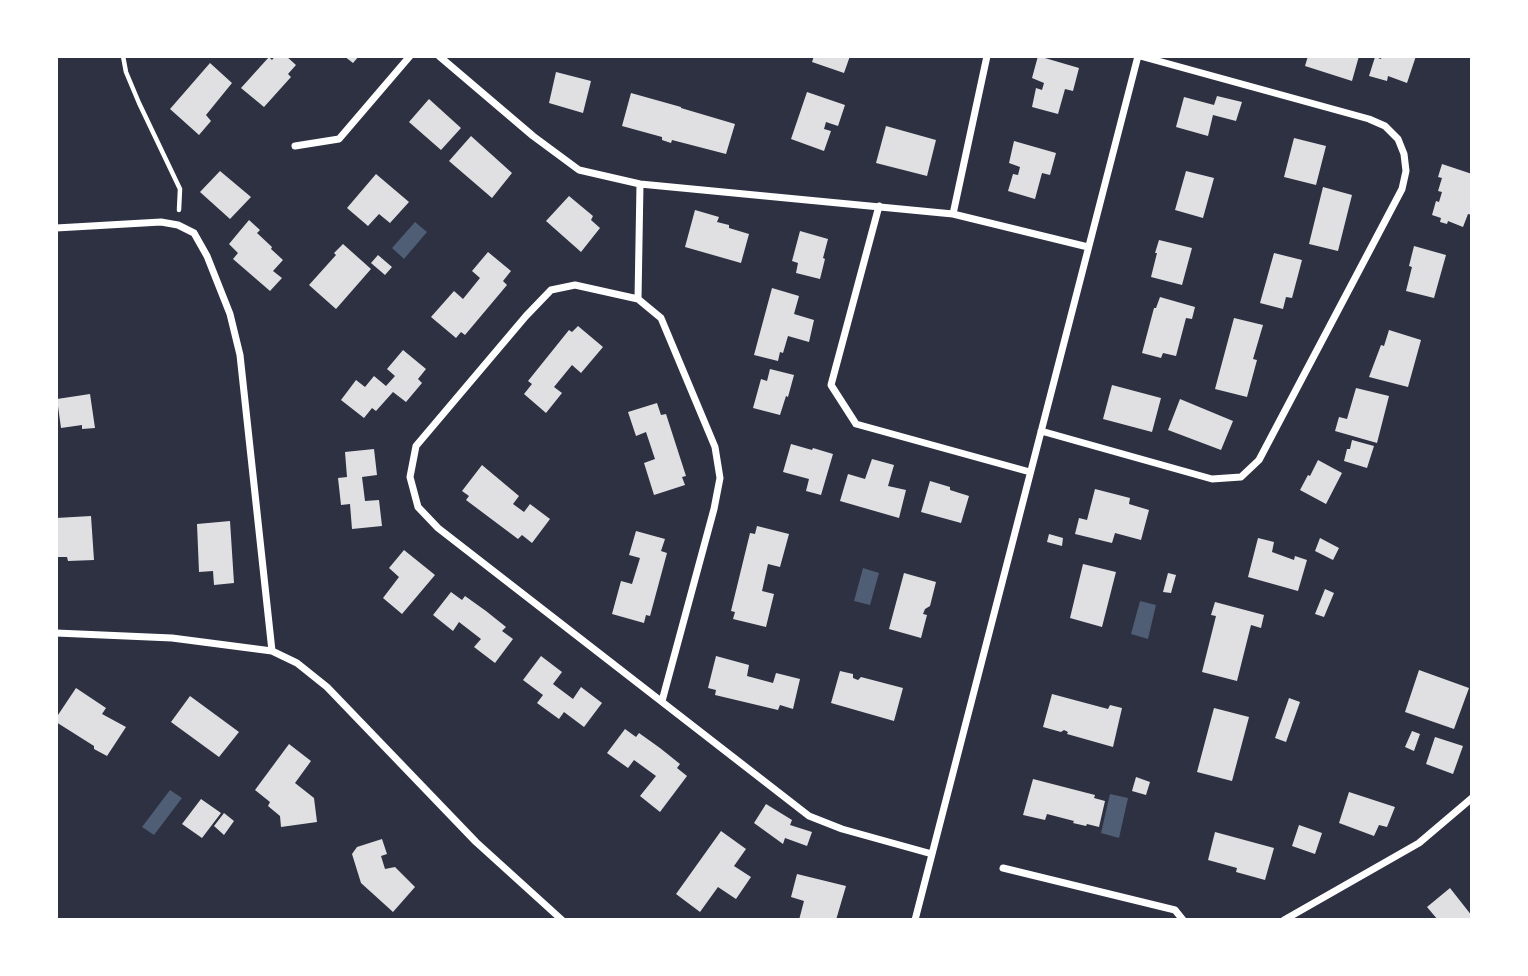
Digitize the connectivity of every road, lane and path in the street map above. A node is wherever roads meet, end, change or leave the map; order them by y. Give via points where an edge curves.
1 (122, 56) edge
2 (410, 56) edge
3 (439, 56) edge
4 (987, 56) edge
5 (1139, 56) edge
6 (295, 146) dead end
7 (640, 184) junction
8 (879, 206) junction
9 (953, 214) junction
10 (178, 225) junction
11 (56, 228) edge
12 (1088, 247) junction
13 (638, 299) junction
14 (1041, 431) junction
15 (1030, 472) junction
16 (56, 633) edge
17 (272, 650) junction
18 (662, 701) junction
19 (1472, 798) edge
20 (932, 854) junction
21 (1003, 868) dead end
22 (562, 920) edge
23 (915, 920) edge
24 (1184, 920) edge
25 (1284, 920) edge

1 - 10 path via 180,189
2 - 6 street via 339,138
3 - 7 street via 579,170
4 - 9 street
5 - 12 street
5 - 14 street via 1385,126 1404,153 1402,189 1259,460 1241,477 1212,479
7 - 8 street
7 - 13 street
8 - 9 street
8 - 15 street via 831,385 856,424
9 - 12 street
10 - 11 street
10 - 17 street via 194,233 207,256 240,355
12 - 14 street
13 - 18 street via 661,318 715,447 720,478
13 - 18 street via 575,285 551,290 416,446 410,477 418,508 438,528
14 - 15 street
15 - 20 street
16 - 17 street via 172,638
17 - 22 street via 327,687 476,842
18 - 20 street via 809,817
19 - 25 street via 1419,843
20 - 23 street
21 - 24 street via 1175,910

